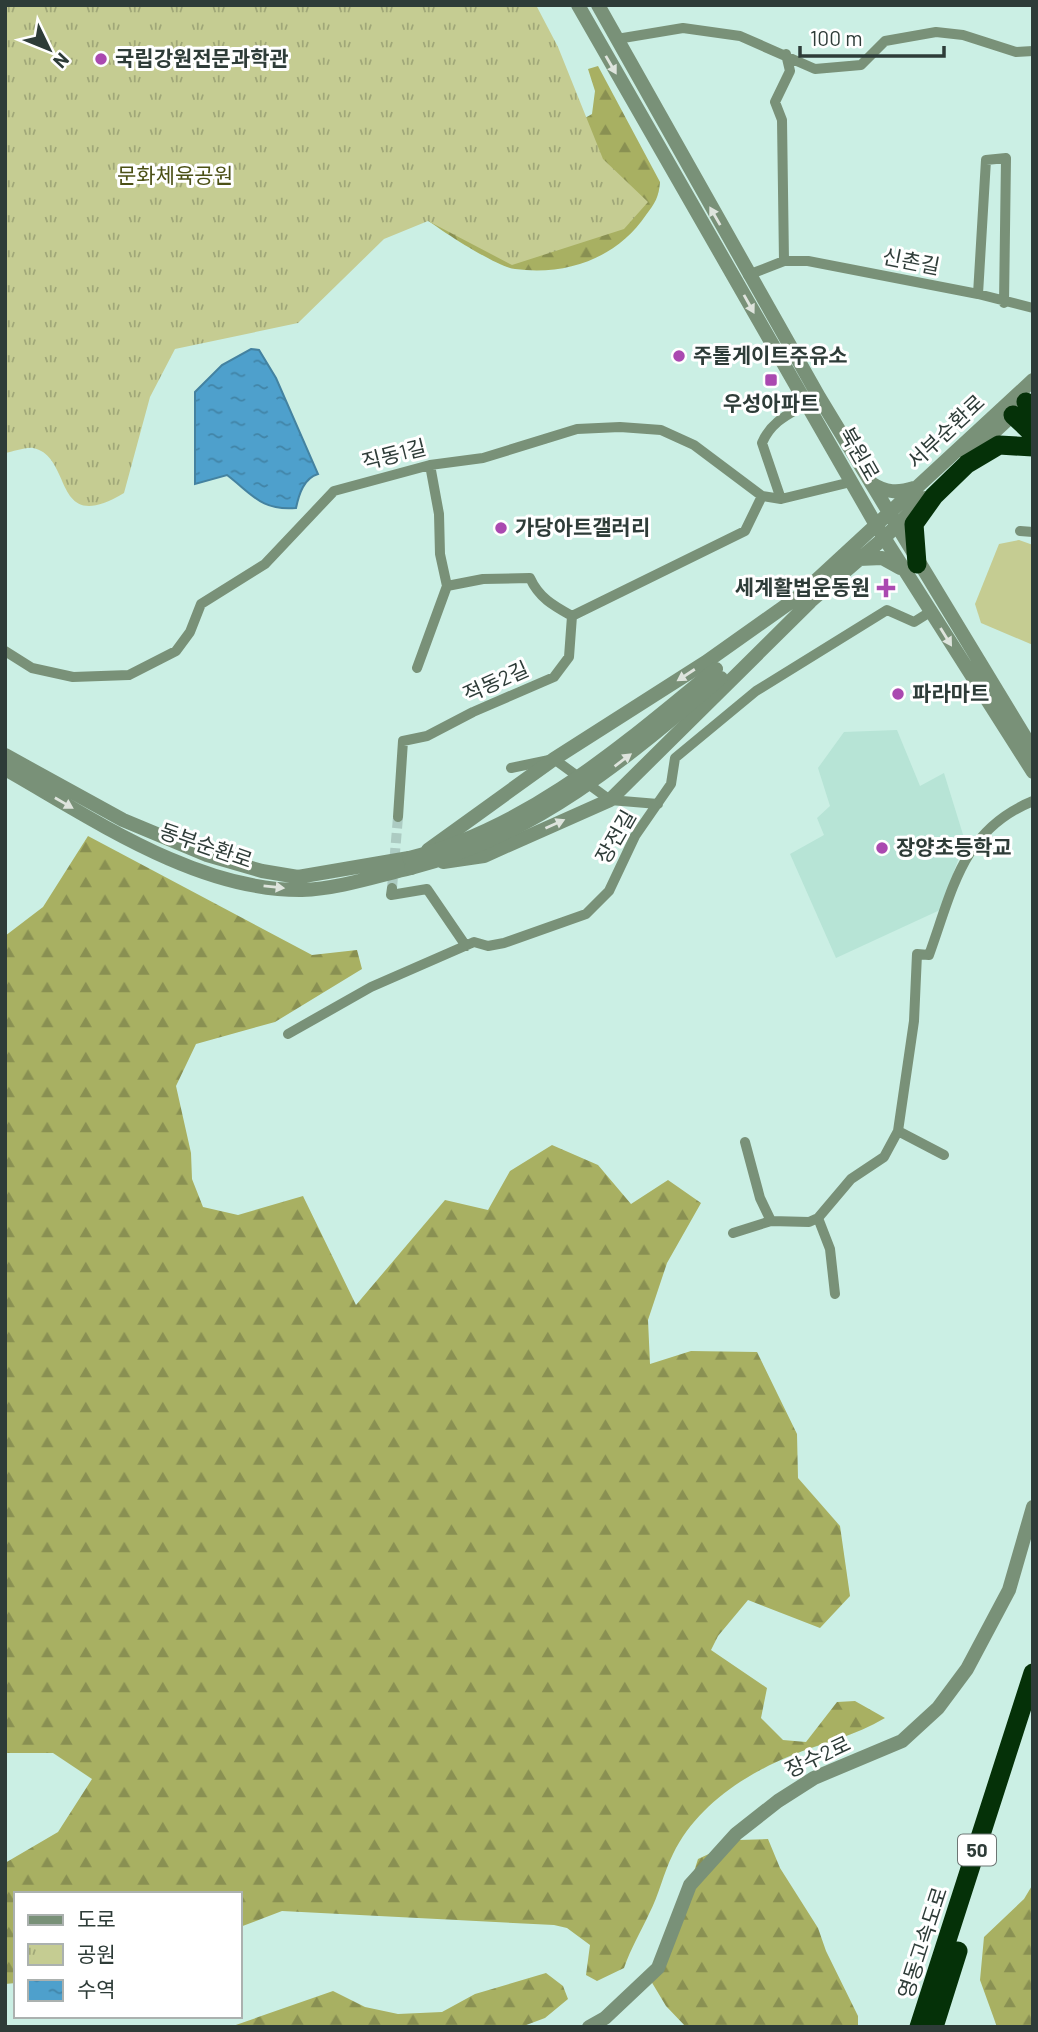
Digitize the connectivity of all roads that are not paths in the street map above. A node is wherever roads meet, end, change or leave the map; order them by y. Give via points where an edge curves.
1 (578, 5) edge
2 (597, 5) edge
3 (617, 39) junction
4 (1033, 51) edge
5 (786, 54) junction
6 (784, 261) junction
7 (743, 278) junction
8 (978, 294) junction
9 (1004, 303) junction
10 (1031, 308) edge
11 (1033, 380) edge
12 (813, 401) junction
13 (1021, 404) edge
14 (1033, 434) edge
15 (1033, 447) edge
16 (430, 464) junction
17 (963, 464) junction
18 (869, 482) junction
19 (854, 488) junction
20 (930, 489) junction
21 (762, 496) junction
22 (780, 499) junction
23 (892, 521) junction
24 (880, 531) junction
25 (1020, 531) dead end
26 (1033, 532) edge
27 (856, 553) junction
28 (912, 568) junction
29 (447, 586) junction
30 (806, 598) junction
31 (930, 612) junction
32 (572, 616) junction
33 (5, 650) edge
34 (416, 668) dead end
35 (1033, 750) edge
36 (5, 755) edge
37 (554, 759) junction
38 (511, 768) dead end
39 (5, 769) edge
40 (1033, 772) edge
41 (610, 800) junction
42 (1033, 801) edge
43 (658, 804) junction
44 (398, 817) tunnel mouth
45 (414, 862) junction
46 (392, 888) dead end
47 (466, 946) junction
48 (288, 1034) dead end
49 (898, 1131) junction
50 (745, 1142) dead end
51 (944, 1155) dead end
52 (818, 1218) junction
53 (771, 1221) junction
54 (733, 1233) dead end
55 (835, 1294) dead end
56 (1033, 1507) edge
57 (1033, 1673) edge
58 (1033, 1716) edge
59 (589, 2027) edge
60 (919, 2027) edge
61 (934, 2027) edge

1 -> 7 street, 북원로
2 - 3 street, 북원로
3 - 5 street via 683,28 740,36
7 -> 3 street, 북원로
4 - 5 street via 1016,52 963,35 936,32 885,41 861,65 815,69
5 - 6 street via 790,71 775,102 782,120
6 - 7 street, 신촌길
6 - 8 street, 신촌길 via 808,261
7 - 12 street, 북원로
8 - 9 street, 신촌길
8 - 9 street via 986,160 1006,158
9 - 10 street, 신촌길
11 - 13 street, 서부순환로
12 - 18 street, 북원로
12 - 19 street, 북원로
12 - 22 street via 778,420 762,443
13 - 14 highway
13 - 17 street, 서부순환로
13 - 20 street, 서부순환로
15 - 17 highway via 999,445
16 - 21 street, 직동1길 via 483,458 577,429 661,430 694,445
16 - 29 street
16 - 33 street, 직동1길 via 334,491 265,564 201,604 176,651 128,676 73,677 32,668
17 - 20 highway
18 - 20 street via 893,492
18 - 23 street, 북원로
19 - 22 street, 직동1길
19 - 24 street, 북원로
19 - 27 street via 863,517
20 - 23 street, 서부순환로
20 - 28 highway via 914,524
21 - 22 street, 직동1길
21 - 32 street via 745,531
23 - 24 street, 서부순환로
23 - 28 street, 북원로
24 - 27 street
24 - 28 street, 북원로
25 - 26 street
27 - 28 street
27 - 30 street
28 - 31 street, 북원로
28 - 35 street, 북원로
29 - 32 street via 483,579 530,579 536,592
29 - 34 street
30 -> 37 street
30 - 41 street
30 - 45 street, bridge via 646,742 540,817 464,852
31 -> 40 street, 북원로
31 - 43 street, 장전길 via 914,622 887,610 756,691 675,758 671,784
32 - 44 street, 적동2길 via 569,657 554,677 427,736 403,741
36 - 45 street, 동부순환로 via 123,820 207,855 262,871 298,877
37 - 38 street
37 - 41 street
37 - 45 street
39 -> 45 street, 동부순환로 via 156,853 232,880 304,890
41 - 43 street
45 -> 41 street via 484,856
42 - 49 street via 1009,811 966,854 929,955 917,954 915,1021
43 - 47 street, 장전길 via 635,836 609,891 586,914 504,943
46 - 47 street via 391,895 427,889
47 - 48 street, 장전길 via 370,987
49 - 51 street
49 - 52 street via 884,1157 852,1178
50 - 53 street
52 - 53 street
52 - 55 street via 830,1249
53 - 54 street
56 - 59 street, 장수2로 via 1009,1590 967,1669 938,1708 902,1741 814,1778 736,1834 691,1885 658,1968 605,2018
57 - 60 highway, 영동고속도로 / 50
58 - 61 highway, 영동고속도로 / 50

